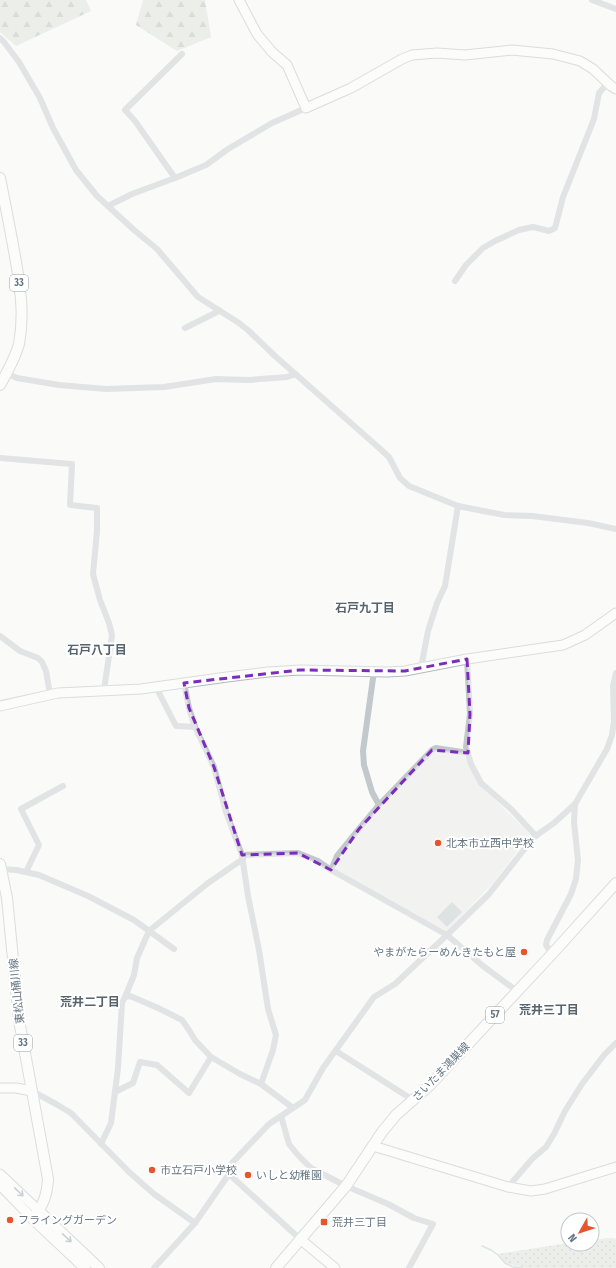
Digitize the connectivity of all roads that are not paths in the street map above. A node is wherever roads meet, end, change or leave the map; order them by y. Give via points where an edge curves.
1 (239, 0) edge
2 (592, 0) edge
3 (616, 9) edge
4 (0, 38) edge
5 (182, 54) dead end
6 (608, 83) junction
7 (616, 89) edge
8 (306, 108) junction
9 (0, 178) edge
10 (175, 178) junction
11 (108, 206) junction
12 (455, 281) dead end
13 (219, 310) junction
14 (184, 328) dead end
15 (6, 373) junction
16 (296, 374) junction
17 (0, 385) edge
18 (0, 458) edge
19 (458, 506) junction
20 (616, 529) edge
21 (616, 613) edge
22 (0, 636) edge
23 (467, 659) junction
24 (421, 668) junction
25 (374, 671) junction
26 (616, 673) edge
27 (184, 683) junction
28 (156, 687) junction
29 (104, 690) junction
30 (50, 694) junction
31 (0, 706) edge
32 (195, 727) junction
33 (468, 753) junction
34 (63, 786) dead end
35 (575, 804) junction
36 (380, 805) junction
37 (536, 836) junction
38 (243, 857) junction
39 (1, 866) edge
40 (331, 870) junction
41 (26, 872) junction
42 (616, 884) edge
43 (149, 931) junction
44 (447, 935) junction
45 (174, 949) dead end
46 (552, 954) junction
47 (517, 991) junction
48 (125, 996) junction
49 (614, 1045) edge
50 (336, 1051) junction
51 (616, 1053) edge
52 (211, 1057) junction
53 (261, 1084) junction
54 (0, 1088) edge
55 (32, 1091) junction
56 (115, 1092) junction
57 (413, 1100) junction
58 (293, 1108) junction
59 (281, 1116) junction
60 (101, 1144) junction
61 (373, 1146) junction
62 (616, 1167) edge
63 (0, 1174) edge
64 (229, 1174) junction
65 (0, 1186) edge
66 (346, 1186) junction
67 (508, 1188) junction
68 (36, 1214) junction
69 (195, 1223) junction
70 (300, 1239) junction
71 (85, 1268) edge
72 (99, 1268) edge
73 (154, 1268) edge
74 (276, 1268) edge
75 (335, 1268) edge
76 (409, 1268) edge

1 - 8 street via 257,34 287,65
2 - 3 street
4 - 11 street via 19,62 40,98 76,170
5 - 10 street via 125,110
6 - 7 street
6 - 8 street via 580,61 553,54 512,50 465,55 417,54 402,59 351,88
6 - 12 street via 598,93 594,119 563,197 555,228 549,231 533,227 519,230 495,241 466,265
8 - 10 street via 272,123 206,165
9 - 15 main road, 33 via 14,244 22,300 18,344
10 - 11 street
11 - 13 street via 157,249 198,297
13 - 14 street
13 - 16 street via 249,331
15 - 16 street via 17,378 59,385 106,389 164,387 216,379 249,380
15 - 17 main road, 33
16 - 19 street via 388,457 400,478 409,486
18 - 29 street via 72,464 70,505 97,508 98,531 93,574 112,635
19 - 20 street via 504,515 588,523
19 - 24 street via 445,586 428,631
21 - 23 street via 585,635 563,645
22 - 30 street via 20,651 42,662
23 - 24 street
23 - 33 street via 470,714 466,746
24 - 25 street via 393,672
25 - 27 street via 300,670
25 - 36 street via 362,751 372,792
26 - 35 street via 613,686 612,735 607,749
27 - 28 street
27 - 32 street
28 - 29 street
28 - 32 street via 176,726
29 - 30 street
30 - 31 street
32 - 38 street via 214,767 226,812
33 - 36 street via 436,748 432,750
33 - 37 street via 482,783
34 - 41 street via 21,809 39,845
35 - 37 street
35 - 46 street via 578,860 576,879 547,940 546,945
36 - 40 street via 337,856
37 - 44 street via 489,894
38 - 40 street via 298,854 318,861
38 - 43 street
38 - 53 street via 268,1009 276,1036
39 - 41 street
39 - 55 main road, 東松山桶川線 / 33 via 7,898 19,1020
40 - 44 street
41 - 43 street via 88,896 134,920
42 - 46 main road, さいたま鴻巣線 / 57
43 - 45 street
43 - 48 street
44 - 47 street
44 - 50 street via 395,984 374,997
46 - 47 main road, さいたま鴻巣線 / 57
47 - 57 main road, さいたま鴻巣線 / 57
48 - 52 street via 182,1020 195,1040
48 - 56 street via 122,1003
49 - 51 street
49 - 67 street via 582,1084 546,1147
50 - 57 street
50 - 58 street via 305,1100
52 - 53 street
52 - 56 street via 189,1093 157,1065 140,1062 133,1082
53 - 58 street
54 - 55 street
55 - 60 street via 71,1113
55 - 68 main road, 東松山桶川線 / 33 via 48,1179 47,1192
56 - 60 street via 112,1123
57 - 61 main road, さいたま鴻巣線 / 57 via 396,1115
58 - 59 street
59 - 64 street via 269,1124 232,1163
59 - 66 street via 289,1144 296,1154 311,1168
60 - 69 street via 154,1194
61 - 66 main road, さいたま鴻巣線 / 57
61 - 67 street
62 - 67 street via 545,1189 531,1191
63 -> 68 street
64 - 69 street
64 - 70 street
65 - 68 street
66 - 70 main road, さいたま鴻巣線 / 57
66 - 76 street via 414,1218 433,1224
68 - 71 main road
68 -> 72 main road
69 - 73 street
70 - 74 main road, さいたま鴻巣線 / 57
70 - 75 street

